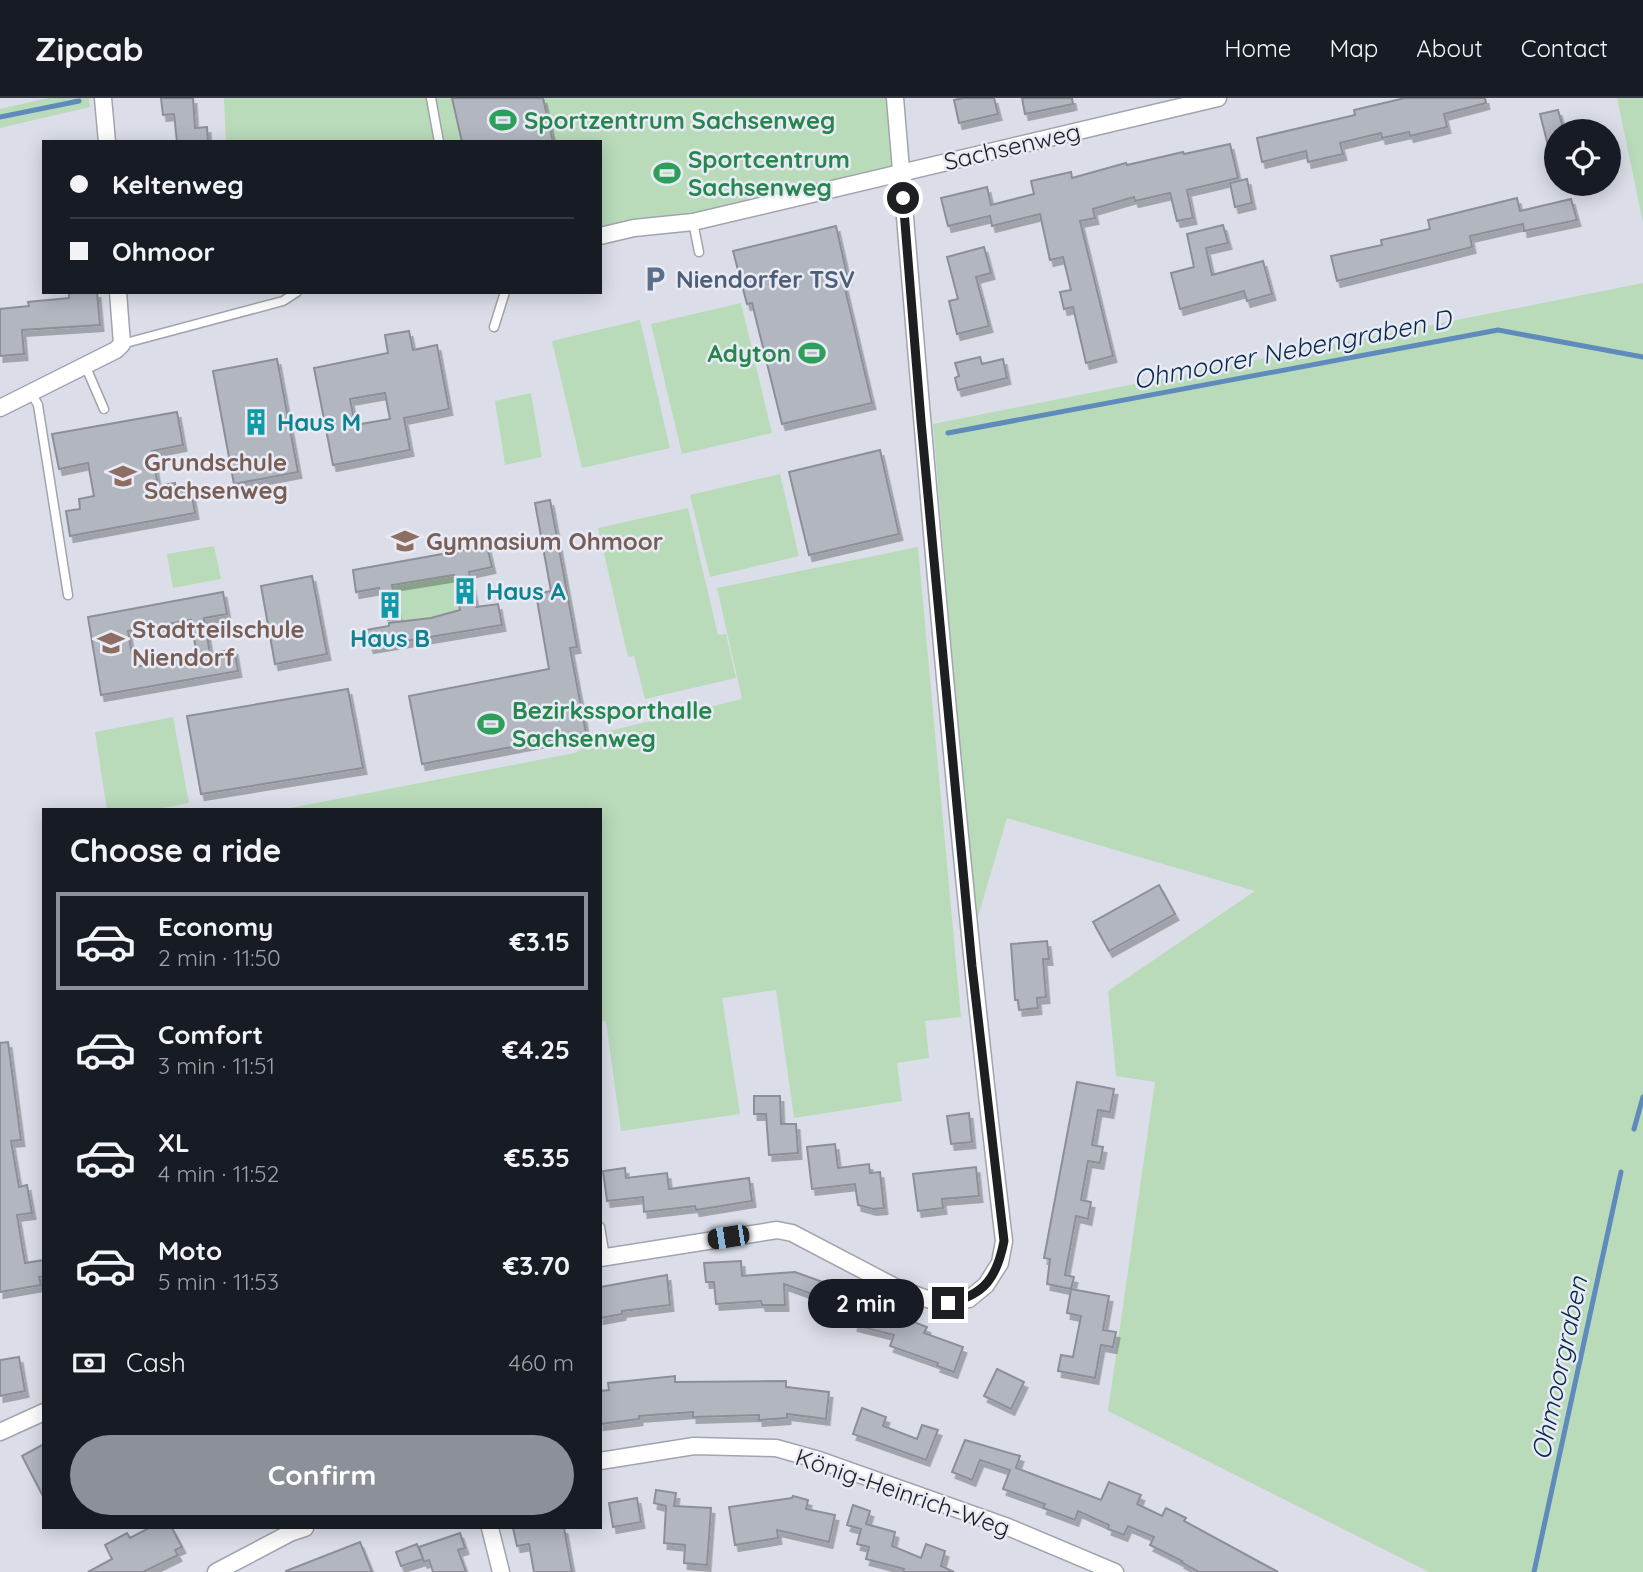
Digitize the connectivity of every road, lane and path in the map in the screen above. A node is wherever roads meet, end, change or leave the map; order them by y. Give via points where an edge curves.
1 (103, 98) edge
2 (431, 98) edge
3 (895, 98) edge
4 (1218, 98) edge
5 (107, 140) edge
6 (439, 140) edge
7 (901, 172) junction
8 (693, 222) junction
9 (602, 236) edge
10 (699, 252) dead end
11 (118, 294) edge
12 (294, 294) edge
13 (504, 294) edge
14 (494, 327) dead end
15 (122, 344) junction
16 (85, 365) junction
17 (31, 392) junction
18 (0, 408) edge
19 (104, 409) dead end
20 (68, 595) dead end
21 (603, 1257) edge
22 (42, 1413) edge
23 (0, 1432) edge
24 (602, 1461) edge
25 (302, 1529) edge
26 (490, 1529) edge
27 (216, 1572) edge
28 (501, 1572) edge
29 (1115, 1572) edge

1 - 5 street
2 - 6 lane
3 - 7 street
4 - 7 street, Sachsenweg
7 - 8 street, Sachsenweg
7 - 21 street via 972,966 1004,1241 1000,1263 986,1286 969,1299 948,1303 927,1301 777,1230
8 - 9 street, Sachsenweg
8 - 10 lane
11 - 15 street
12 - 15 lane via 283,301
13 - 14 lane
15 - 16 street
16 - 17 street
16 - 19 lane
17 - 18 street
17 - 20 lane via 39,414
22 - 23 street
24 - 29 street, König-Heinrich-Weg via 694,1446 776,1448 1008,1527
25 - 27 street
26 - 28 street

